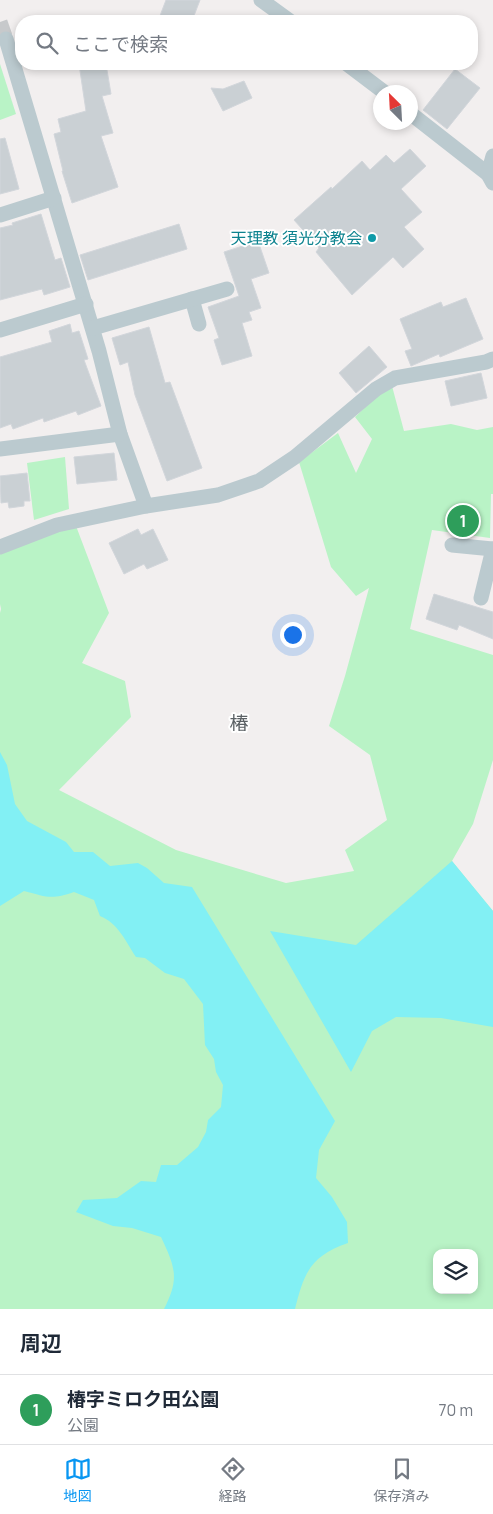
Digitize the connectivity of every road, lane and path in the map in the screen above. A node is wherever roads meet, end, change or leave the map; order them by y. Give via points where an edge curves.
1 (262, 0) edge
2 (282, 15) edge
3 (6, 39) tunnel mouth
4 (15, 69) edge
5 (15, 70) edge
6 (355, 70) edge
7 (375, 85) edge
8 (418, 120) edge
9 (493, 156) edge
10 (490, 179) edge
11 (54, 198) junction
12 (0, 215) edge
13 (227, 289) dead end
14 (192, 299) junction
15 (86, 304) junction
16 (199, 324) dead end
17 (93, 328) junction
18 (0, 330) edge
19 (493, 359) edge
20 (120, 434) junction
21 (0, 449) edge
22 (146, 506) junction
23 (452, 546) dead end
24 (0, 547) edge
25 (493, 549) edge
26 (481, 598) dead end

1 - 2 street
3 - 4 street
5 - 11 street
6 - 7 street
8 - 10 street
9 - 10 street
11 - 12 street
11 - 15 street
13 - 14 street
14 - 16 street
14 - 17 street
15 - 17 street
15 - 18 street
17 - 20 street
19 - 22 street via 395,378 376,389 295,457 259,481 218,495
20 - 21 street
20 - 22 street
22 - 24 street via 57,525
23 - 25 street
25 - 26 street

